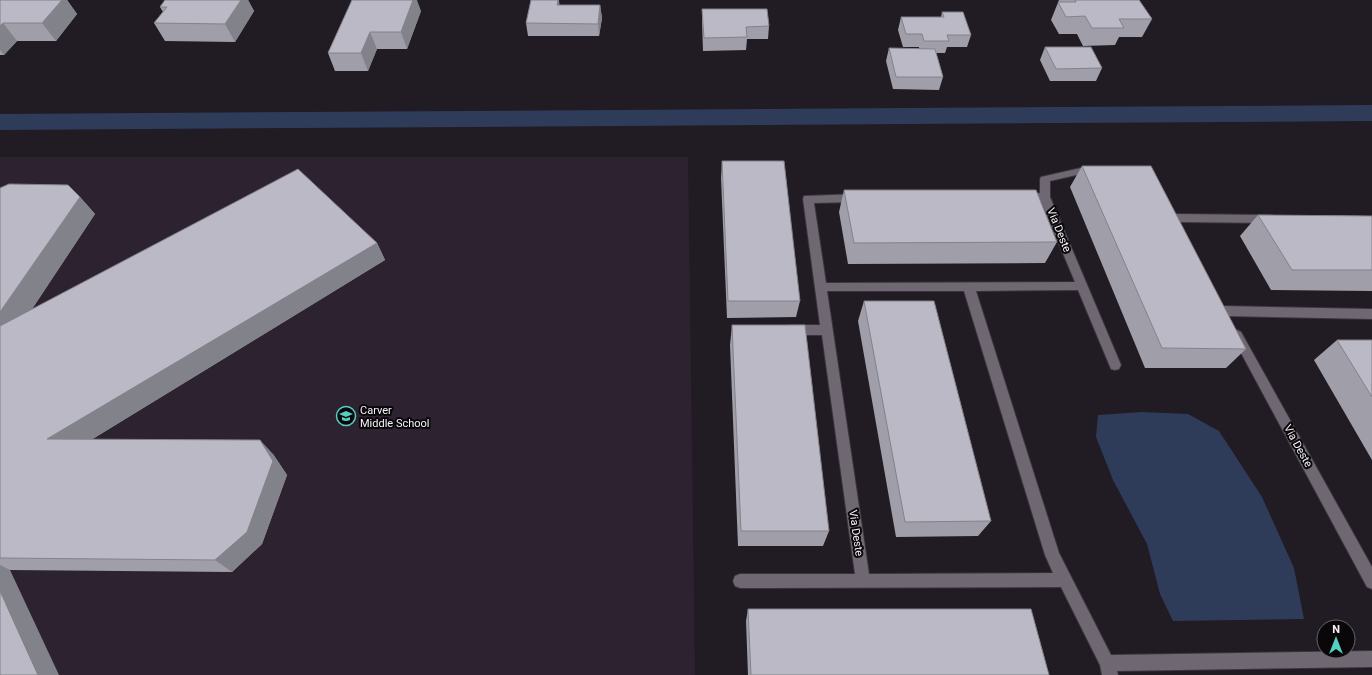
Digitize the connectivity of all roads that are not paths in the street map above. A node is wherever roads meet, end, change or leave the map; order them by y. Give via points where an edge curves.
1 (1108, 173) edge
2 (1014, 197) edge
3 (1045, 197) junction
4 (871, 198) edge
5 (1168, 207) edge
6 (1176, 218) junction
7 (1278, 219) edge
8 (1183, 232) edge
9 (1082, 286) junction
10 (820, 287) junction
11 (969, 287) junction
12 (1217, 298) edge
13 (1224, 311) junction
14 (1372, 314) edge
15 (781, 330) edge
16 (826, 330) junction
17 (1115, 365) dead end
18 (1065, 580) junction
19 (740, 581) dead end
20 (863, 581) junction
21 (1372, 582) edge
22 (1372, 659) edge
23 (1109, 669) edge

1 - 3 street, Via Deste via 1085,170 1045,179
2 - 3 street, Via Deste
3 - 9 street, Via Deste
4 - 10 street, Via Deste via 808,199
5 - 6 street
6 - 7 street
6 - 8 street
9 - 11 street
9 - 17 street, Via Deste
10 - 11 street
10 - 16 street, Via Deste
11 - 18 street via 1052,556
12 - 13 street, Via Deste
13 - 14 street
13 - 21 street, Via Deste
15 - 16 street
16 - 20 street, Via Deste
18 - 20 street
18 - 23 street
19 - 20 street
22 - 23 street

